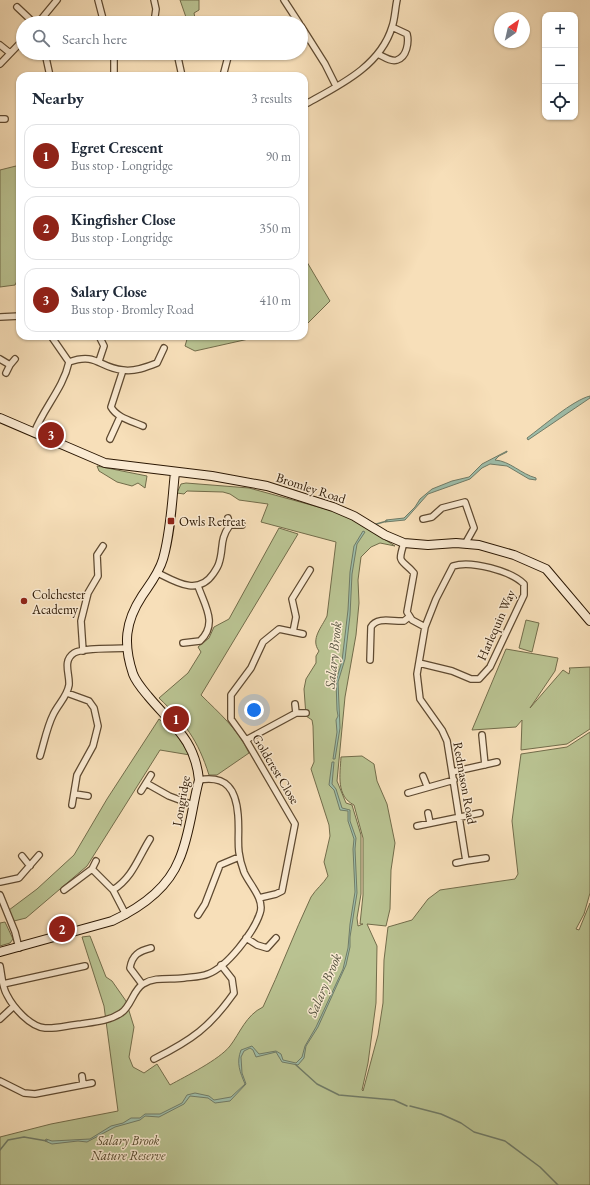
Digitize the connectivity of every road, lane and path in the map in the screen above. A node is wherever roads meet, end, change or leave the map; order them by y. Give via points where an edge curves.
1 (57, 0) edge
2 (98, 0) edge
3 (154, 0) edge
4 (284, 0) edge
5 (397, 0) edge
6 (17, 7) dead end
7 (27, 16) edge
8 (44, 16) edge
9 (102, 16) edge
10 (155, 16) edge
11 (294, 16) edge
12 (392, 27) junction
13 (308, 37) edge
14 (0, 45) edge
15 (16, 47) edge
16 (10, 53) junction
17 (378, 54) junction
18 (47, 60) edge
19 (114, 60) edge
20 (179, 60) edge
21 (227, 60) edge
22 (0, 64) edge
23 (49, 72) edge
24 (114, 72) edge
25 (181, 72) edge
26 (224, 72) edge
27 (336, 86) junction
28 (308, 103) edge
29 (16, 316) edge
30 (0, 317) edge
31 (54, 340) edge
32 (101, 340) edge
33 (164, 348) dead end
34 (0, 359) edge
35 (15, 359) dead end
36 (99, 361) junction
37 (69, 362) junction
38 (10, 365) junction
39 (123, 370) junction
40 (6, 372) dead end
41 (120, 417) junction
42 (0, 418) edge
43 (143, 426) dead end
44 (34, 433) junction
45 (110, 439) dead end
46 (175, 472) junction
47 (228, 518) dead end
48 (423, 519) dead end
49 (230, 525) junction
50 (242, 525) dead end
51 (404, 543) junction
52 (465, 544) junction
53 (103, 546) dead end
54 (310, 570) dead end
55 (158, 573) junction
56 (198, 586) junction
57 (409, 617) junction
58 (590, 621) edge
59 (426, 627) junction
60 (293, 632) junction
61 (303, 634) dead end
62 (183, 644) dead end
63 (126, 648) junction
64 (83, 651) junction
65 (370, 660) dead end
66 (419, 663) junction
67 (67, 693) junction
68 (295, 704) dead end
69 (296, 713) junction
70 (306, 713) dead end
71 (482, 735) dead end
72 (246, 740) junction
73 (40, 756) dead end
74 (497, 762) dead end
75 (485, 765) junction
76 (452, 772) junction
77 (151, 775) dead end
78 (423, 776) dead end
79 (199, 780) junction
80 (454, 780) junction
81 (146, 783) junction
82 (427, 786) junction
83 (141, 791) dead end
84 (408, 793) dead end
85 (75, 794) junction
86 (88, 796) dead end
87 (72, 805) dead end
88 (193, 805) junction
89 (428, 813) dead end
90 (480, 813) dead end
91 (459, 817) junction
92 (430, 823) junction
93 (417, 826) dead end
94 (150, 839) dead end
95 (39, 855) dead end
96 (22, 856) dead end
97 (239, 857) junction
98 (486, 858) dead end
99 (96, 861) dead end
100 (466, 861) junction
101 (456, 863) dead end
102 (30, 866) junction
103 (92, 869) junction
104 (0, 882) edge
105 (64, 890) dead end
106 (113, 890) junction
107 (0, 894) edge
108 (259, 898) junction
109 (126, 915) junction
110 (198, 915) dead end
111 (246, 938) junction
112 (276, 938) dead end
113 (19, 948) junction
114 (151, 948) dead end
115 (0, 952) edge
116 (221, 965) junction
117 (0, 966) edge
118 (85, 966) dead end
119 (3, 984) junction
120 (142, 984) junction
121 (14, 1006) junction
122 (0, 1019) edge
123 (154, 1059) dead end
124 (82, 1076) dead end
125 (0, 1081) edge
126 (92, 1083) dead end
127 (83, 1084) junction

1 - 8 street
2 - 9 street
3 - 10 street
4 - 11 street
5 - 12 street
6 - 7 street
12 - 17 street
12 - 17 street via 407,34 408,41 403,56 398,60 391,60
13 - 27 street
14 - 16 street
15 - 16 street
16 - 22 street
17 - 27 street via 361,72
18 - 23 street
19 - 24 street
20 - 25 street
21 - 26 street
27 - 28 street
29 - 30 street
31 - 37 street
32 - 36 street via 104,346
33 - 39 street via 157,363
34 - 38 street
35 - 38 street
36 - 37 street via 80,358
36 - 39 street
37 - 44 street via 57,393 45,408
38 - 40 street
39 - 41 street via 111,407
41 - 43 street
41 - 45 street
42 - 44 street, Bromley Road
44 - 46 street, Bromley Road via 105,463
46 - 51 street, Bromley Road via 236,480 309,499 351,514 385,535
46 - 55 street, Longridge via 164,552
47 - 49 street
48 - 52 street via 432,517 442,508 465,502 474,528
49 - 50 street
49 - 56 street via 224,534 219,564 210,578
51 - 52 street, Bromley Road via 428,546
51 - 57 street via 401,562 414,573 407,606
52 - 58 street, Bromley Road via 492,548 541,566 552,574
53 - 64 street via 97,555 98,576 88,593 82,622
54 - 60 street via 292,599 296,617
55 - 56 street via 179,584
55 - 63 street, Longridge via 135,608 126,635
56 - 62 street via 209,617 210,628 200,641
57 - 59 street
57 - 65 street via 404,621 379,620 374,623 371,627
59 - 66 street, Redmason Road
59 - 66 street, Harlequin Way via 436,599 453,566 463,563 506,572 524,584 524,595 490,667 479,679 471,679 452,671
60 - 61 street, Goldcrest Close
60 - 72 street, Goldcrest Close via 279,629 263,642 251,668 231,695 231,719
63 - 64 street
63 - 79 street, Longridge via 134,676 188,742 198,767
64 - 67 street via 73,654 67,661
66 - 76 street, Redmason Road via 417,674 420,699 442,730 447,742
67 - 73 street via 53,715
67 - 85 street via 89,701 94,708 98,726 93,746 77,775
68 - 69 street
69 - 70 street
69 - 72 street
71 - 75 street
72 - 108 street, Goldcrest Close via 295,824 282,891
74 - 75 street
75 - 76 street
76 - 80 street, Redmason Road
77 - 81 street
78 - 82 street
79 - 88 street, Longridge
79 - 97 street via 210,778 224,782 230,787 237,804
80 - 82 street
80 - 91 street, Redmason Road
81 - 83 street
81 - 88 street via 169,796
82 - 84 street
85 - 86 street
85 - 87 street
88 - 109 street, Longridge via 179,861 146,903
89 - 92 street
90 - 91 street
91 - 92 street
91 - 100 street, Redmason Road
92 - 93 street
94 - 106 street via 125,883
95 - 102 street
96 - 102 street
97 - 108 street
97 - 110 street via 220,865
98 - 100 street
99 - 103 street
100 - 101 street
102 - 104 street via 19,878
103 - 105 street
103 - 106 street
106 - 109 street
107 - 113 street
108 - 111 street via 260,912
109 - 113 street, Longridge via 112,922
111 - 112 street via 267,948
111 - 116 street
113 - 115 street, Longridge
114 - 120 street via 136,954 131,962 130,968
116 - 120 street via 208,974 182,978 164,977
116 - 123 street via 232,979 234,993 221,1011 198,1034
117 - 119 street
118 - 119 street
119 - 121 street
120 - 121 street via 122,1012 106,1020 44,1028 31,1023
121 - 122 street
124 - 127 street
125 - 127 street via 24,1093 35,1094
126 - 127 street

